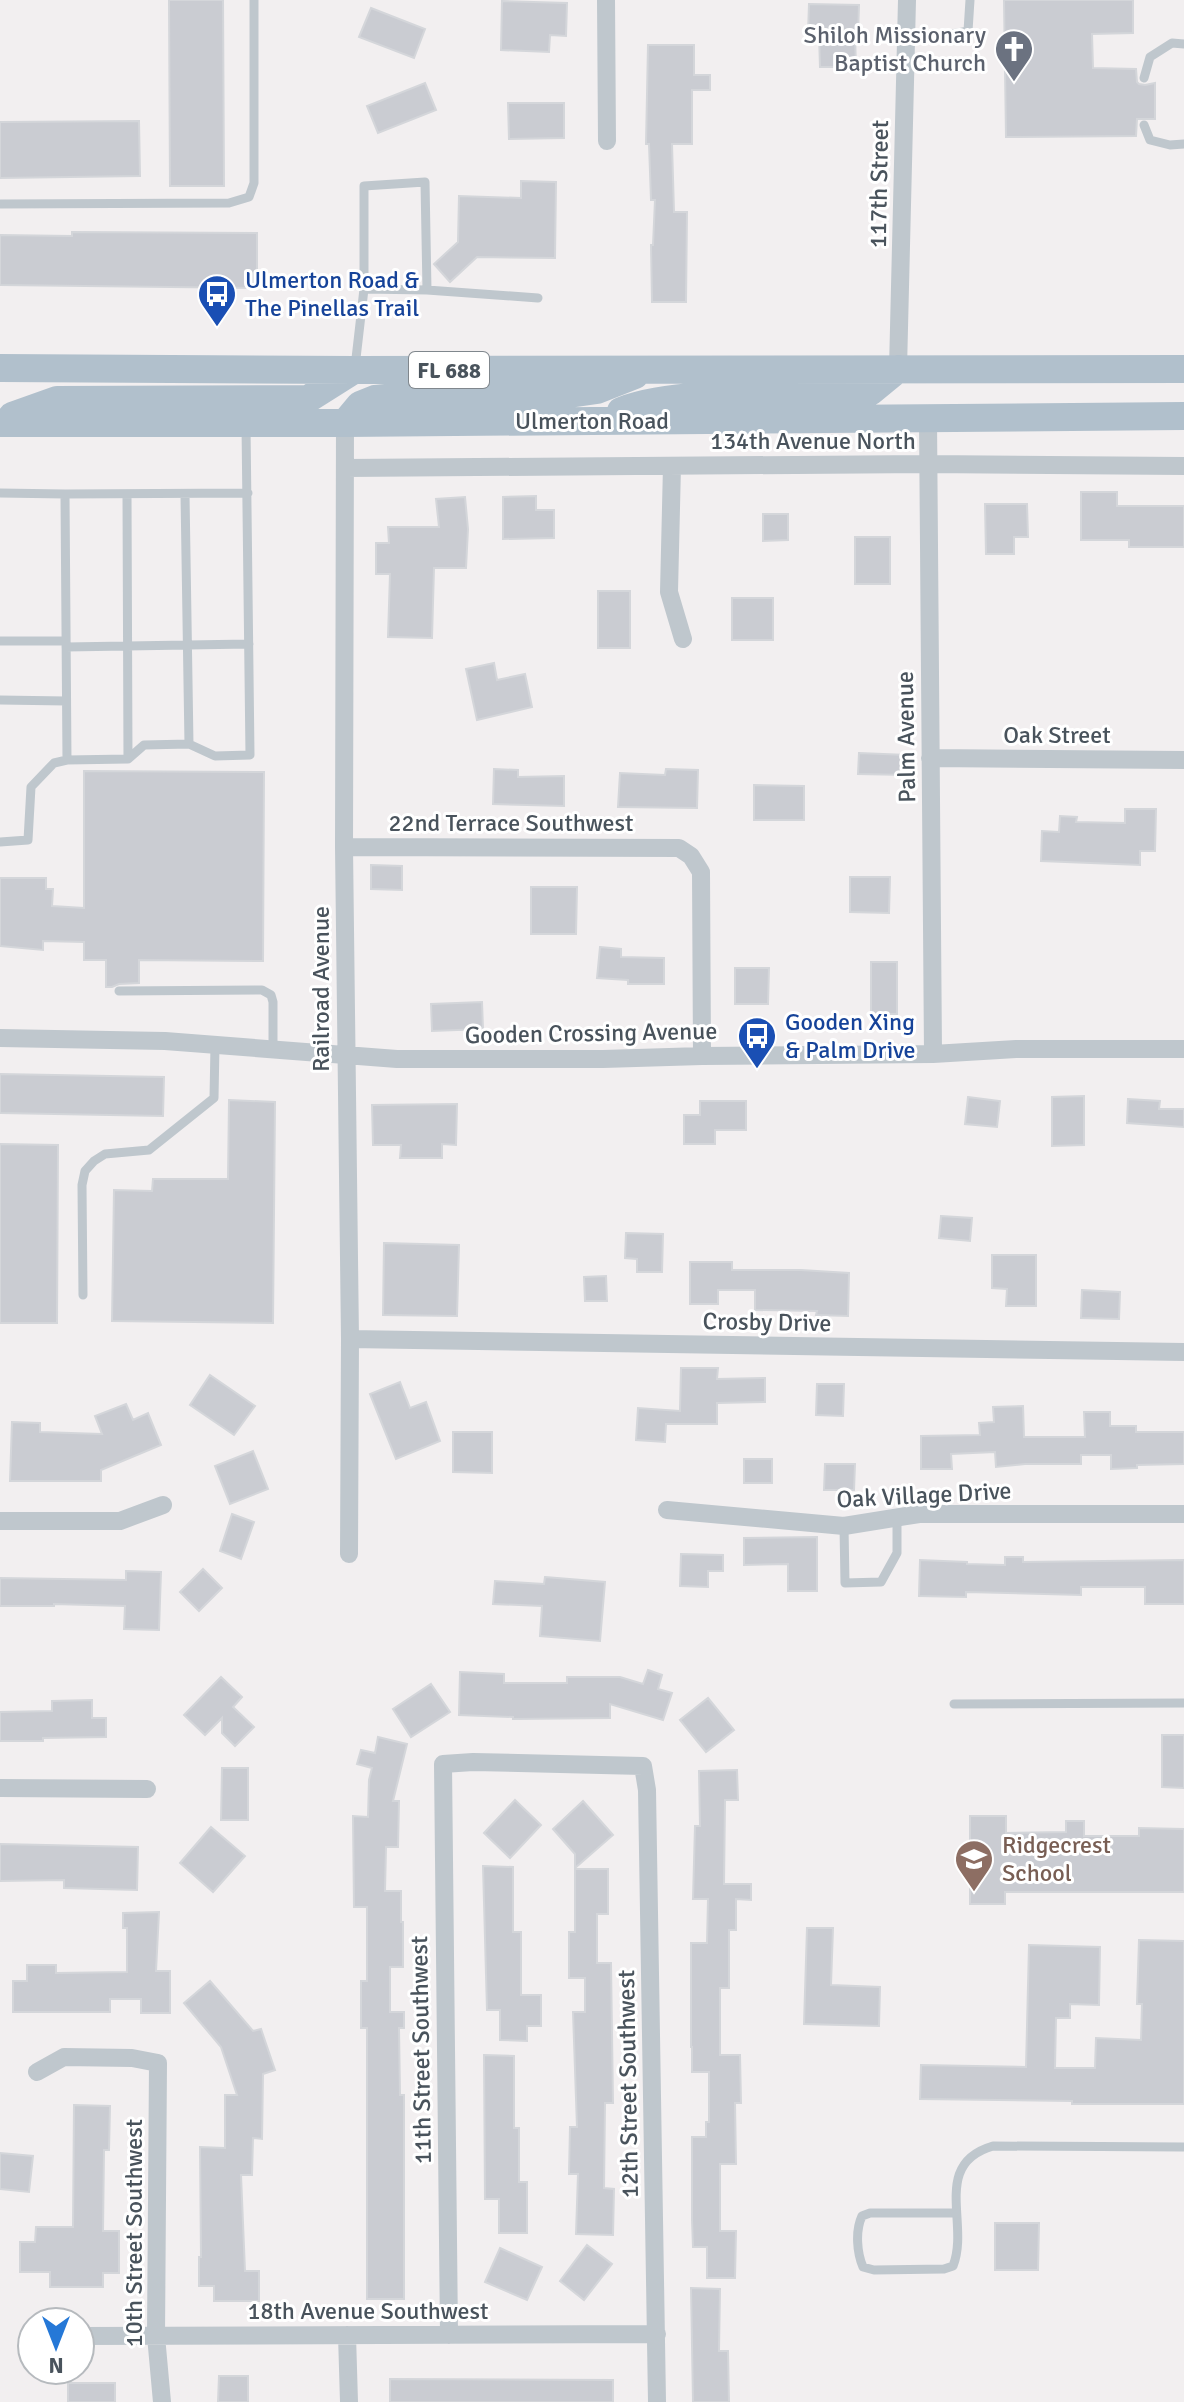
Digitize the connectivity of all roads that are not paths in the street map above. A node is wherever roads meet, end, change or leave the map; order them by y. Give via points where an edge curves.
1 (254, 0) edge
2 (606, 0) edge
3 (907, 0) edge
4 (970, 0) edge
5 (907, 33) junction
6 (1184, 44) edge
7 (1144, 78) dead end
8 (1144, 125) dead end
9 (607, 141) dead end
10 (1184, 144) edge
11 (0, 204) edge
12 (364, 289) junction
13 (427, 290) junction
14 (538, 298) dead end
15 (0, 368) edge
16 (47, 368) junction
17 (650, 369) junction
18 (898, 369) junction
19 (1184, 369) edge
20 (354, 370) junction
21 (0, 385) edge
22 (1184, 416) edge
23 (928, 419) junction
24 (592, 421) junction
25 (0, 422) edge
26 (246, 423) junction
27 (345, 423) junction
28 (927, 464) junction
29 (672, 466) junction
30 (1184, 466) edge
31 (345, 468) junction
32 (0, 493) edge
33 (248, 493) junction
34 (65, 494) junction
35 (127, 494) junction
36 (185, 494) junction
37 (683, 639) dead end
38 (0, 641) edge
39 (66, 644) junction
40 (187, 644) junction
41 (249, 644) junction
42 (127, 645) junction
43 (0, 700) edge
44 (66, 701) junction
45 (189, 744) junction
46 (930, 758) junction
47 (128, 759) junction
48 (67, 760) junction
49 (1184, 760) edge
50 (0, 842) edge
51 (344, 847) junction
52 (119, 991) dead end
53 (0, 1038) edge
54 (215, 1045) junction
55 (1184, 1049) edge
56 (273, 1050) junction
57 (933, 1054) junction
58 (345, 1056) junction
59 (702, 1056) junction
60 (83, 1295) dead end
61 (350, 1339) junction
62 (1184, 1352) edge
63 (163, 1505) dead end
64 (667, 1510) dead end
65 (1184, 1514) edge
66 (897, 1518) junction
67 (0, 1521) edge
68 (844, 1526) junction
69 (349, 1554) dead end
70 (1184, 1703) edge
71 (954, 1704) dead end
72 (643, 1766) joint
73 (0, 1788) edge
74 (147, 1789) dead end
75 (37, 2072) dead end
76 (1184, 2147) edge
77 (956, 2213) junction
78 (657, 2334) junction
79 (347, 2335) junction
80 (449, 2335) junction
81 (96, 2336) edge
82 (156, 2336) junction
83 (162, 2402) edge
84 (349, 2402) edge
85 (657, 2402) edge

1 - 11 lane via 254,183 249,197 229,203
2 - 9 street
3 - 5 street, 117th Street
4 - 5 lane via 968,31 942,36
5 - 18 street, 117th Street
6 - 7 lane via 1172,43 1150,57
8 - 10 lane via 1150,140
12 - 13 lane
12 - 13 lane via 364,186 425,182
12 - 20 lane
13 - 14 lane
15 - 16 main road, FL 688
16 - 20 main road, FL 688
16 - 21 main road
17 - 18 main road, FL 688
17 - 20 main road, FL 688
17 - 27 main road via 597,390 569,394 375,399 360,405
18 - 19 main road, FL 688
18 - 24 main road via 870,392 849,396 672,399
20 - 25 main road via 308,399 57,400
22 - 23 main road, Ulmerton Road / FL 688
23 - 24 main road, Ulmerton Road / FL 688
23 - 28 street, Palm Avenue
24 - 27 main road, Ulmerton Road / FL 688
25 - 26 main road, Ulmerton Road / FL 688
26 - 27 main road, Ulmerton Road / FL 688
26 - 33 lane
27 - 31 street, Railroad Avenue
28 - 29 street, 134th Avenue North
28 - 30 street, 134th Avenue North
28 - 46 street, Palm Avenue
29 - 31 street, 134th Avenue North
29 - 37 street via 669,592
31 - 51 street, Railroad Avenue
32 - 34 lane
33 - 36 lane
33 - 41 lane
34 - 35 lane
34 - 39 lane
35 - 36 lane
35 - 42 lane
36 - 40 lane
38 - 39 lane
39 - 42 lane
39 - 44 lane
40 - 41 lane
40 - 42 lane
40 - 45 lane
41 - 45 lane via 250,755 215,756
42 - 47 lane
43 - 44 lane
44 - 48 lane
45 - 47 lane via 144,745
46 - 49 street, Oak Street
46 - 57 street, Palm Avenue
47 - 48 lane
48 - 50 lane via 54,763 31,787 28,840
51 - 58 street, Railroad Avenue
51 - 59 street, 22nd Terrace Southwest via 679,848 701,872
52 - 56 lane via 262,990 273,1002
53 - 54 street, Gooden Crossing Avenue
54 - 56 street, Gooden Crossing Avenue
54 - 60 lane via 214,1098 149,1150 105,1154 85,1171
55 - 57 street, Gooden Crossing Avenue
56 - 58 street, Gooden Crossing Avenue
57 - 59 street, Gooden Crossing Avenue
58 - 59 street, Gooden Crossing Avenue
58 - 61 street, Railroad Avenue
61 - 62 street, Crosby Drive
61 - 69 street, Railroad Avenue
63 - 67 street via 120,1521
64 - 68 street, Oak Village Drive
65 - 66 street, Oak Village Drive
66 - 68 street, Oak Village Drive
66 - 68 lane via 897,1553 881,1582 845,1583
70 - 71 lane
72 - 78 street, 12th Street Southwest
72 - 80 street, 11th Street Southwest via 443,1764
73 - 74 street
75 - 82 street, 10th Street Southwest via 64,2057 158,2063
76 - 77 lane via 993,2146 977,2151 960,2170
77 - 77 lane via 862,2216 858,2257 863,2267 953,2266
78 - 80 street, 18th Avenue Southwest
78 - 85 street, 12th Street Southwest
79 - 80 street, 18th Avenue Southwest
79 - 82 street, 18th Avenue Southwest
79 - 84 street
81 - 82 street, 18th Avenue Southwest
82 - 83 street, 10th Street Southwest

